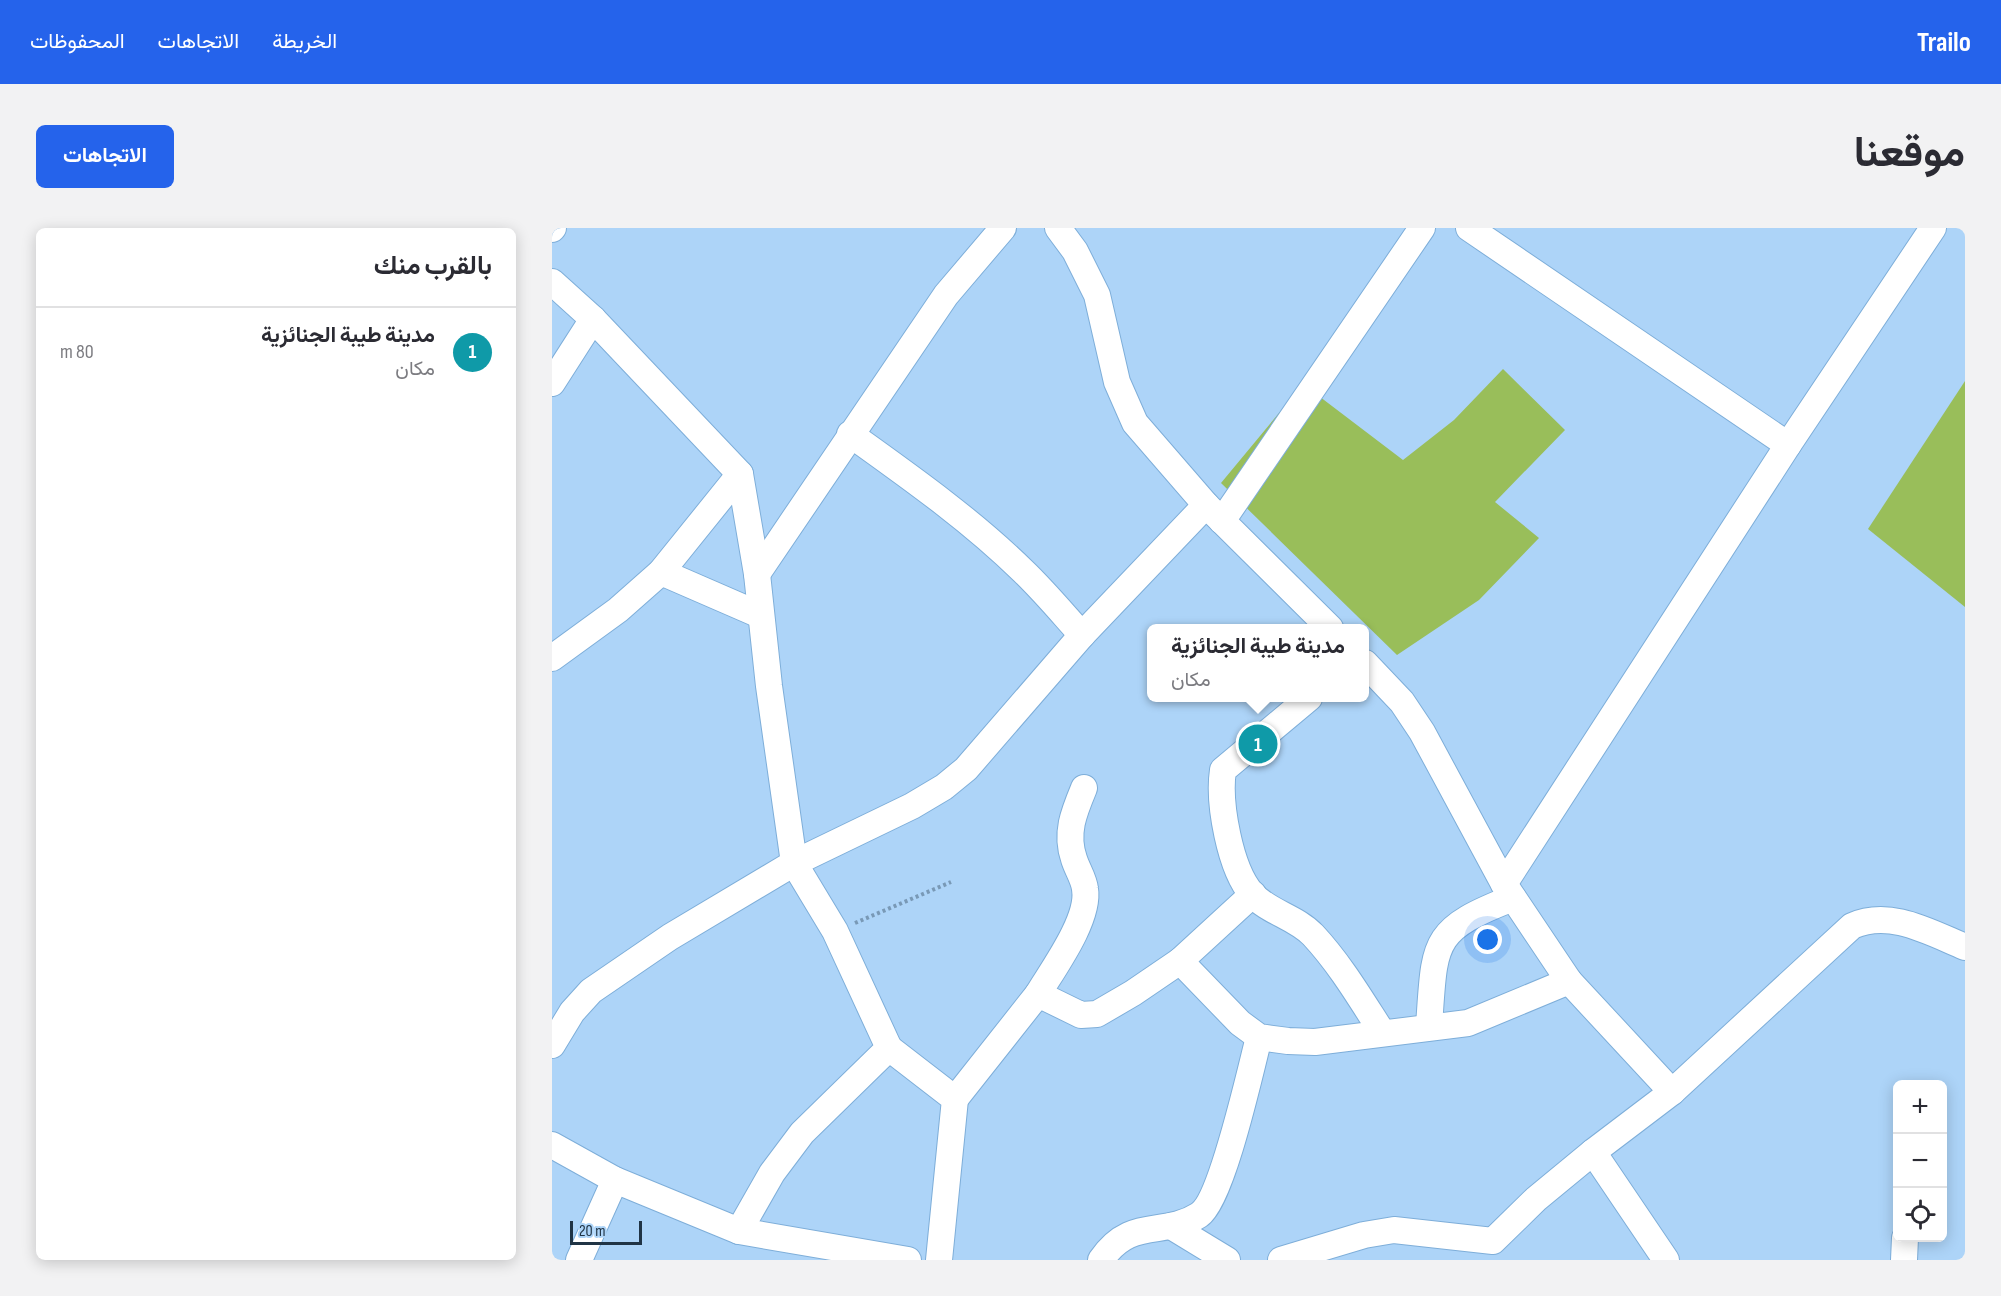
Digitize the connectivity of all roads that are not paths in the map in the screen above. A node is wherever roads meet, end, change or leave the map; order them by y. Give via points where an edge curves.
1 (1003, 228) edge
2 (1058, 228) edge
3 (1422, 228) edge
4 (1469, 228) edge
5 (1933, 228) edge
6 (552, 282) edge
7 (593, 319) junction
8 (552, 383) edge
9 (850, 435) junction
10 (1788, 445) junction
11 (740, 474) junction
12 (1214, 513) junction
13 (661, 572) junction
14 (757, 574) junction
15 (760, 615) junction
16 (1326, 624) edge
17 (1082, 635) junction
18 (552, 658) edge
19 (1369, 667) edge
20 (1304, 702) edge
21 (1084, 788) dead end
22 (794, 863) junction
23 (1509, 891) junction
24 (1253, 894) junction
25 (1965, 947) edge
26 (1180, 961) junction
27 (1569, 981) junction
28 (1038, 994) junction
29 (1429, 1026) junction
30 (1382, 1032) junction
31 (1259, 1037) junction
32 (552, 1045) edge
33 (889, 1048) junction
34 (1672, 1092) junction
35 (955, 1100) junction
36 (552, 1146) edge
37 (1593, 1152) junction
38 (615, 1180) junction
39 (1171, 1226) junction
40 (739, 1231) junction
41 (1905, 1242) edge
42 (579, 1260) edge
43 (908, 1260) edge
44 (939, 1260) edge
45 (1101, 1260) edge
46 (1227, 1260) edge
47 (1281, 1260) edge
48 (1666, 1260) edge
49 (1904, 1260) edge

1 - 9 street via 946,296
2 - 12 street via 1097,295 1117,382 1135,423
3 - 12 street
4 - 10 street
5 - 10 street
6 - 7 street
7 - 8 street
7 - 11 street
9 - 14 street
9 - 17 street via 996,546
10 - 23 street
11 - 13 street
11 - 14 street
12 - 16 street
12 - 17 street
13 - 15 street
13 - 18 street via 618,610
14 - 15 street
15 - 22 street
17 - 22 street via 966,769 944,787
19 - 23 street via 1402,702 1422,732
20 - 24 street via 1223,770 1221,796 1229,838
21 - 28 street via 1068,842 1085,889 1083,908 1071,938
22 - 32 street via 670,937 591,991 572,1012
22 - 33 street via 836,931
23 - 27 street
23 - 29 street via 1460,922 1439,946 1433,960
24 - 26 street
24 - 30 street via 1311,932 1336,962
25 - 34 street via 1907,923 1886,919 1874,918 1852,926
26 - 28 street via 1133,993 1089,1016 1074,1013
26 - 31 street via 1240,1023
27 - 29 street via 1468,1023
27 - 34 street
28 - 35 street
29 - 30 street
30 - 31 street via 1309,1042
31 - 39 street via 1207,1207
33 - 35 street
33 - 40 street via 802,1133 772,1173
34 - 37 street
35 - 44 street
36 - 38 street
37 - 47 street via 1493,1241 1394,1230
37 - 48 street
38 - 40 street
38 - 42 street
39 - 45 street via 1135,1231
39 - 46 street
40 - 43 street
41 - 49 street

